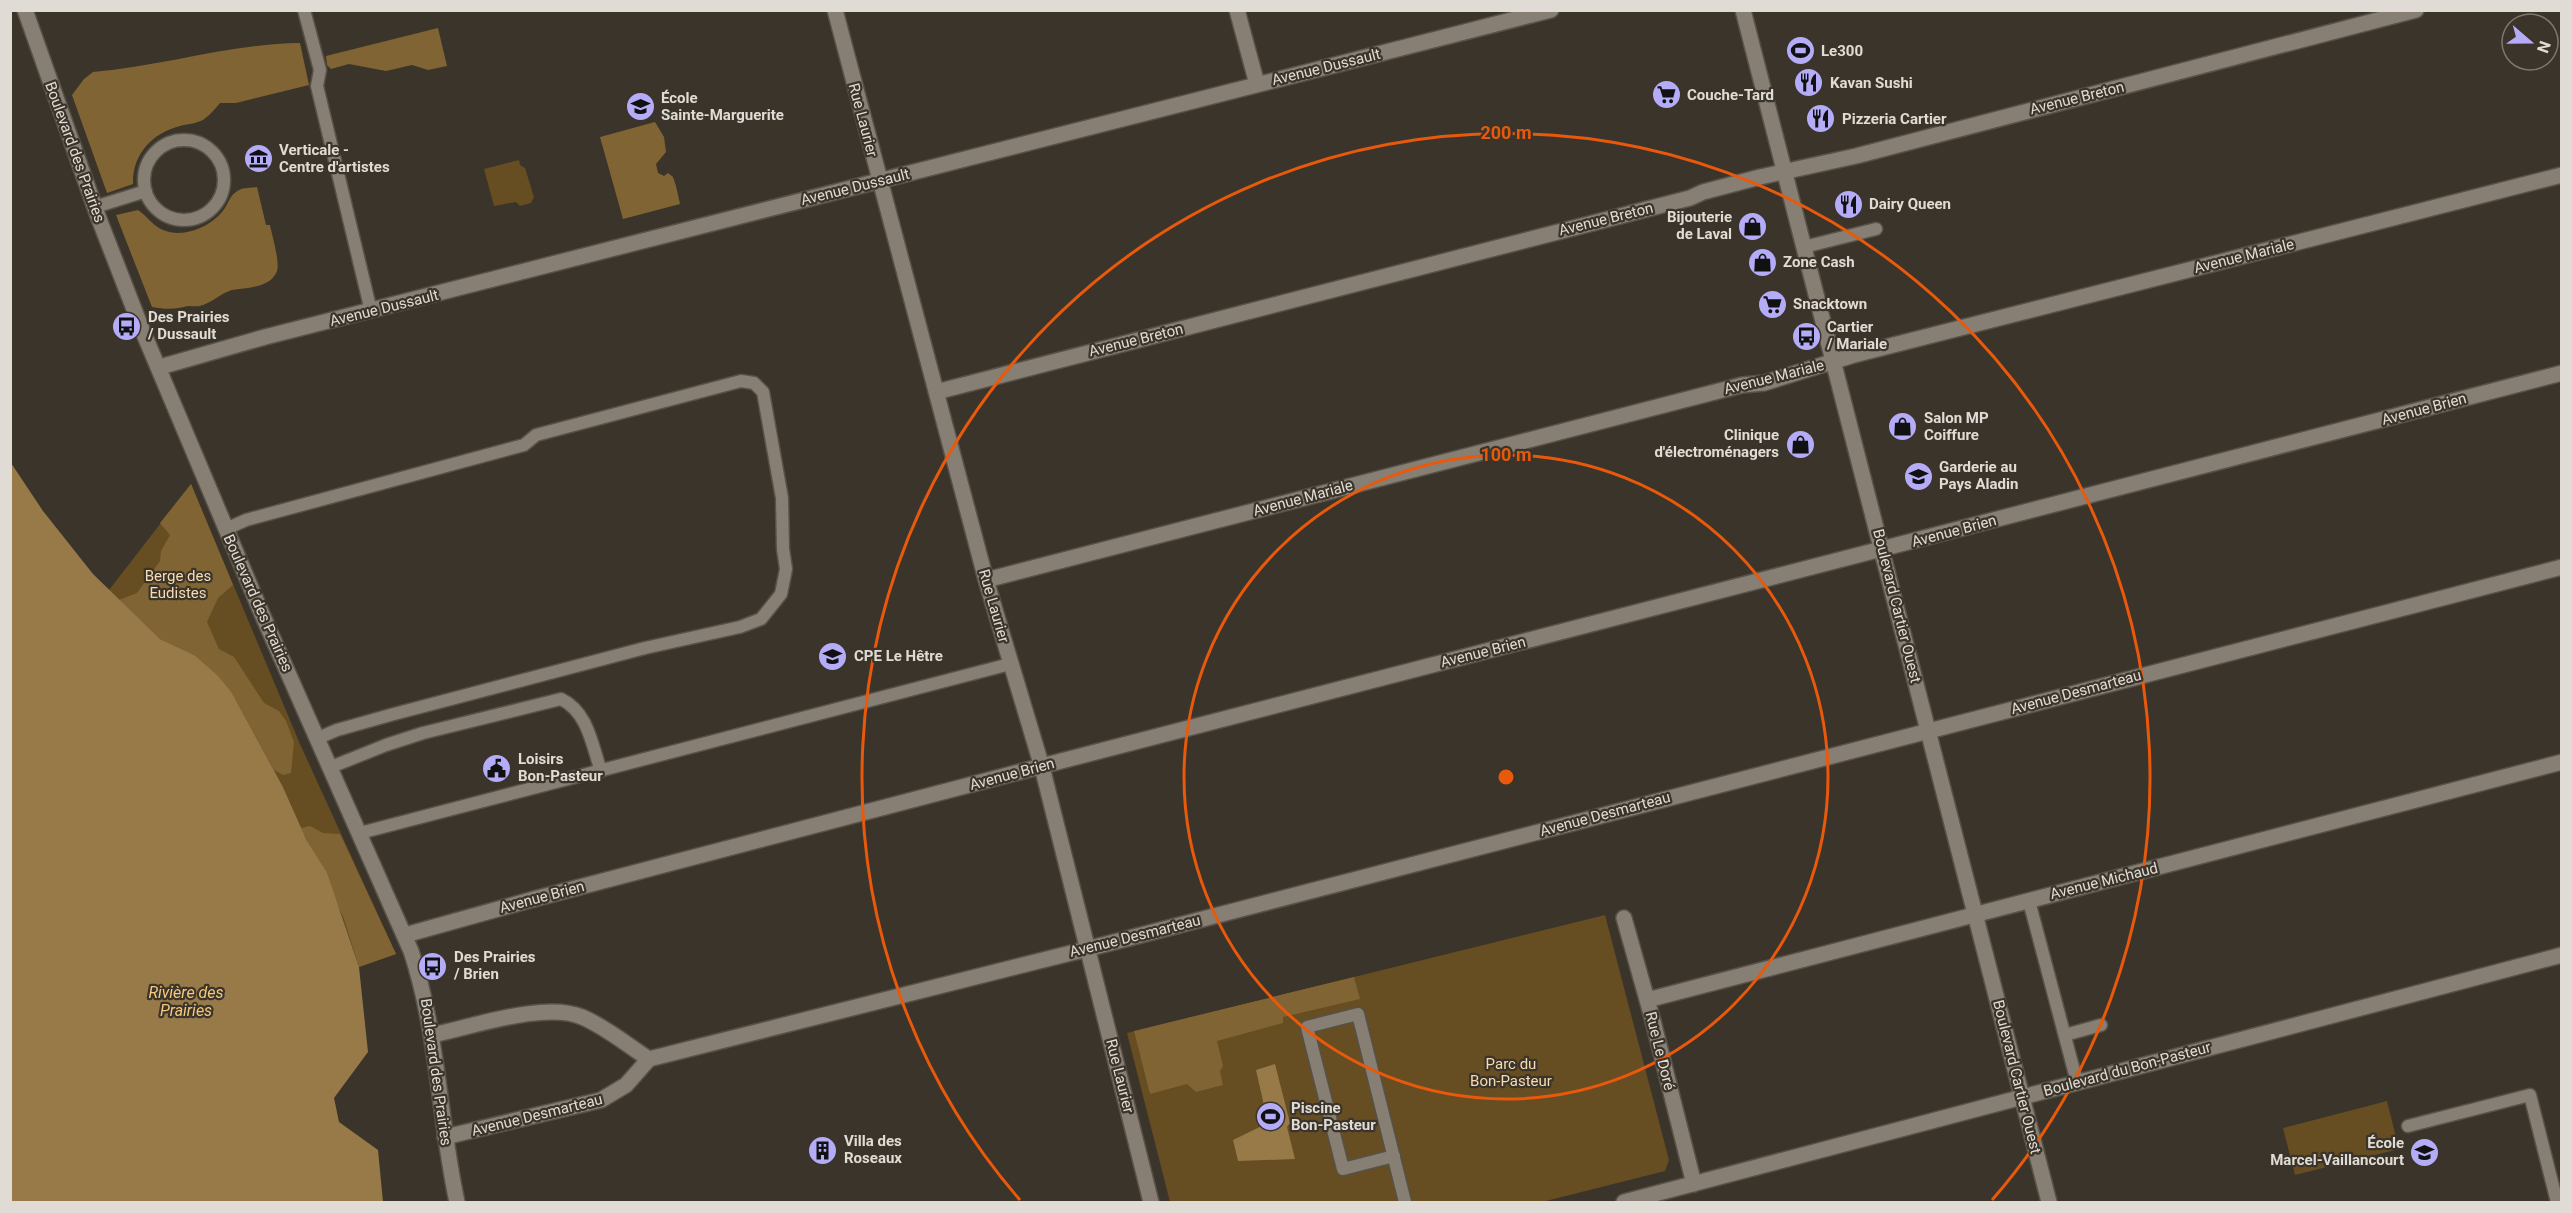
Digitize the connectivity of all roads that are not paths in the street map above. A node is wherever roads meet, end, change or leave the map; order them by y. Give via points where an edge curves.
1 (25, 10) edge
2 (304, 10) edge
3 (835, 10) edge
4 (1237, 10) edge
5 (1551, 10) edge
6 (1743, 10) edge
7 (2416, 10) edge
8 (1257, 84) junction
9 (1785, 172) junction
10 (2562, 175) edge
11 (880, 181) junction
12 (146, 190) junction
13 (95, 207) junction
14 (1876, 229) dead end
15 (1804, 247) junction
16 (371, 311) junction
17 (1834, 362) junction
18 (160, 367) junction
19 (2562, 373) edge
20 (936, 392) junction
21 (226, 528) junction
22 (1882, 550) junction
23 (2562, 567) edge
24 (986, 580) junction
25 (1010, 664) junction
26 (1929, 732) junction
27 (318, 738) junction
28 (2562, 762) edge
29 (1041, 766) junction
30 (331, 767) junction
31 (601, 771) junction
32 (360, 833) junction
33 (2029, 901) junction
34 (1976, 915) junction
35 (1624, 918) dead end
36 (405, 935) junction
37 (1087, 949) junction
38 (2562, 956) edge
39 (1647, 1000) junction
40 (2102, 1025) dead end
41 (432, 1035) junction
42 (2065, 1035) junction
43 (649, 1059) junction
44 (2077, 1082) junction
45 (2021, 1097) junction
46 (2408, 1126) dead end
47 (445, 1137) junction
48 (1394, 1156) junction
49 (1694, 1184) junction
50 (457, 1203) edge
51 (1151, 1203) edge
52 (1405, 1203) edge
53 (1624, 1203) edge
54 (2049, 1203) edge
55 (2557, 1203) edge

1 - 13 street, Boulevard des Prairies
2 - 16 lane via 320,70 317,86
3 - 11 street, Rue Laurier
4 - 8 street
5 - 8 street, Avenue Dussault
6 - 9 street, Boulevard Cartier Ouest
7 - 9 street, Avenue Breton
8 - 11 street, Avenue Dussault
9 - 15 street, Boulevard Cartier Ouest
9 - 20 street, Avenue Breton
10 - 17 street, Avenue Mariale
11 - 16 street, Avenue Dussault
11 - 20 street, Rue Laurier
12 - 12 lane via 166,215 197,217 220,196 223,171 205,146 194,141 175,141 163,146 150,160
12 - 13 lane
13 - 18 street, Boulevard des Prairies
14 - 15 lane
15 - 17 street, Boulevard Cartier Ouest
16 - 18 street, Avenue Dussault
17 - 22 street, Boulevard Cartier Ouest
17 - 24 street, Avenue Mariale
18 - 21 street, Boulevard des Prairies
19 - 22 street, Avenue Brien
20 - 24 street, Rue Laurier
21 - 27 street, Boulevard des Prairies
21 - 27 lane via 524,445 536,435 578,423 741,381 754,383 763,392 782,498 786,569 781,594 761,619 394,714
22 - 26 street, Boulevard Cartier Ouest
22 - 29 street, Avenue Brien
23 - 26 street, Avenue Desmarteau
24 - 25 street, Rue Laurier
25 - 29 street, Rue Laurier
25 - 31 lane
26 - 34 street, Boulevard Cartier Ouest
26 - 37 street, Avenue Desmarteau
27 - 30 street, Boulevard des Prairies
28 - 33 street, Avenue Michaud
29 - 36 street, Avenue Brien
29 - 37 street, Rue Laurier
30 - 31 lane via 423,733 561,699 585,723
30 - 32 street, Boulevard des Prairies
31 - 32 lane
32 - 36 street, Boulevard des Prairies
33 - 34 street, Avenue Michaud
33 - 42 lane
34 - 39 street, Avenue Michaud
34 - 45 street, Boulevard Cartier Ouest
35 - 39 street, Rue Le Doré
36 - 41 street, Boulevard des Prairies via 422,985
37 - 43 street, Avenue Desmarteau
37 - 51 street, Rue Laurier
38 - 44 street, Boulevard du Bon-Pasteur
39 - 49 street, Rue Le Doré
40 - 42 lane
41 - 43 street via 558,1011 593,1022
41 - 47 street, Boulevard des Prairies
42 - 44 lane
43 - 47 street, Avenue Desmarteau via 626,1085 601,1100
44 - 45 street, Boulevard du Bon-Pasteur
45 - 49 street, Boulevard du Bon-Pasteur
45 - 54 street, Boulevard Cartier Ouest
46 - 55 lane via 2530,1095
47 - 50 street, Boulevard des Prairies
48 - 48 lane via 1358,1014 1307,1027 1343,1169
48 - 52 lane
49 - 53 street, Boulevard du Bon-Pasteur

